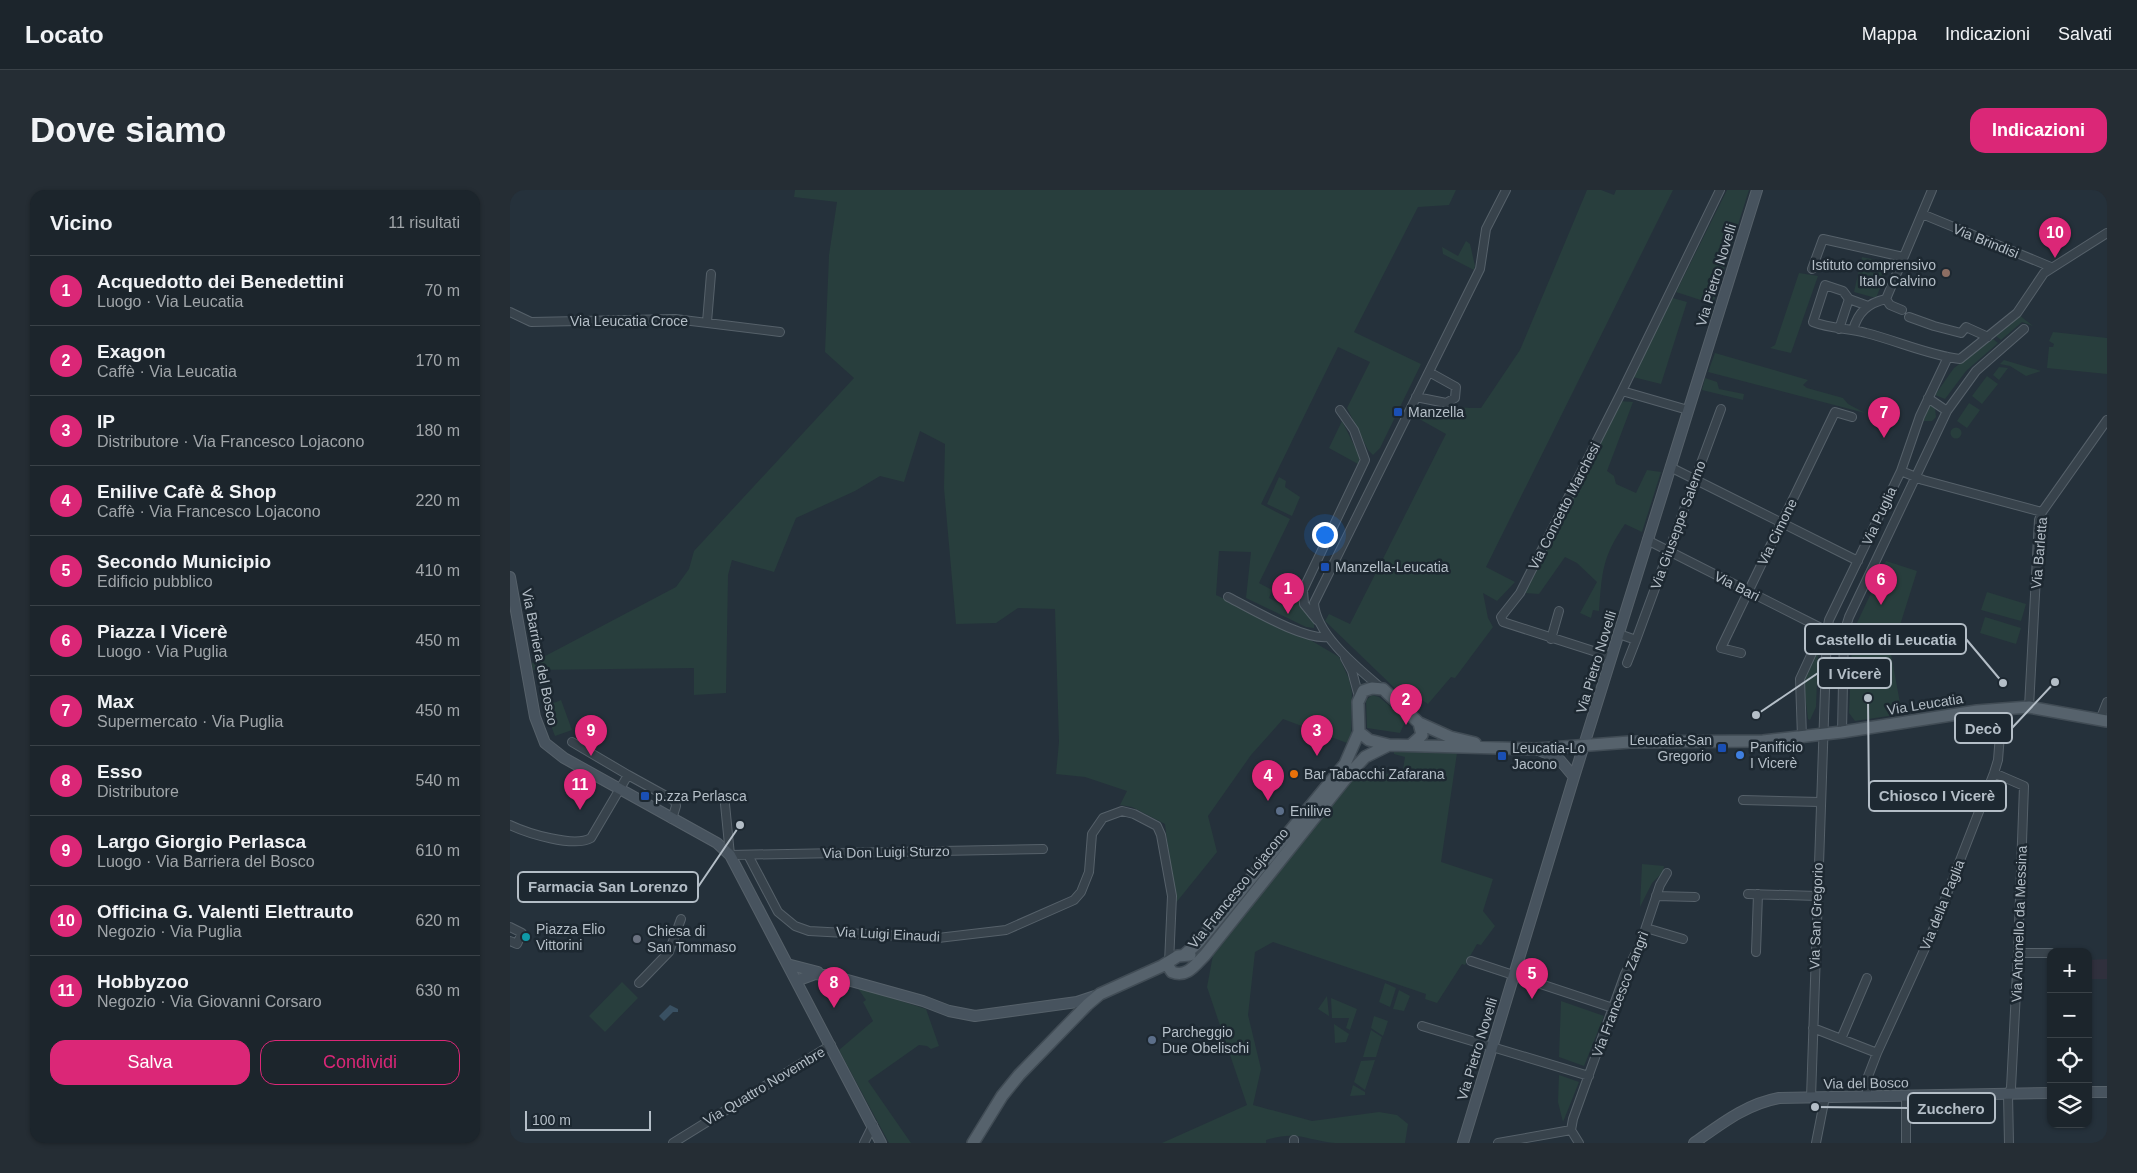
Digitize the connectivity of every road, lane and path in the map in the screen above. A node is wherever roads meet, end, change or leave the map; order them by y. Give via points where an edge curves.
1 (1506, 190) edge
2 (1720, 190) edge
3 (1757, 190) edge
4 (1932, 190) edge
5 (1922, 214) junction
6 (2107, 233) edge
7 (1903, 257) junction
8 (2051, 267) junction
9 (1812, 270) dead end
10 (711, 274) dead end
11 (1886, 299) junction
12 (1849, 300) junction
13 (1868, 306) junction
14 (1902, 310) dead end
15 (510, 312) edge
16 (1910, 317) dead end
17 (707, 322) junction
18 (1840, 329) junction
19 (2024, 329) dead end
20 (1853, 330) junction
21 (780, 332) dead end
22 (1988, 337) junction
23 (1948, 357) junction
24 (1429, 372) junction
25 (1622, 391) junction
26 (1416, 397) junction
27 (1928, 398) junction
28 (1721, 409) dead end
29 (1340, 410) dead end
30 (1688, 410) junction
31 (1947, 410) junction
32 (1852, 417) dead end
33 (2107, 420) edge
34 (1670, 467) junction
35 (1900, 471) junction
36 (1916, 478) junction
37 (1695, 479) junction
38 (2042, 512) junction
39 (1781, 522) junction
40 (1647, 540) junction
41 (1668, 551) junction
42 (1858, 561) junction
43 (510, 577) edge
44 (1305, 586) junction
45 (1748, 592) junction
46 (1228, 597) dead end
47 (1315, 598) junction
48 (1559, 612) dead end
49 (1319, 621) junction
50 (1825, 630) junction
51 (1844, 633) junction
52 (1619, 634) junction
53 (1328, 637) junction
54 (1551, 639) junction
55 (1636, 640) junction
56 (1341, 650) junction
57 (1741, 653) dead end
58 (1612, 657) junction
59 (1627, 663) dead end
60 (1383, 690) junction
61 (1359, 697) junction
62 (2107, 702) edge
63 (2029, 707) junction
64 (2002, 708) junction
65 (2103, 721) edge
66 (1419, 723) junction
67 (1359, 732) junction
68 (1842, 732) junction
69 (1823, 734) junction
70 (1802, 737) junction
71 (572, 742) dead end
72 (1412, 744) junction
73 (1389, 745) junction
74 (1584, 745) junction
75 (1492, 746) junction
76 (1537, 749) junction
77 (1994, 773) junction
78 (628, 775) junction
79 (1574, 777) junction
80 (619, 788) junction
81 (1743, 800) dead end
82 (1820, 802) junction
83 (725, 804) dead end
84 (672, 818) junction
85 (510, 825) edge
86 (1042, 849) dead end
87 (730, 855) junction
88 (748, 855) junction
89 (1667, 873) dead end
90 (1748, 894) dead end
91 (1758, 894) junction
92 (1656, 896) junction
93 (1816, 896) junction
94 (1695, 897) dead end
95 (681, 919) dead end
96 (510, 927) edge
97 (1646, 928) junction
98 (1683, 938) dead end
99 (510, 941) edge
100 (1756, 952) dead end
101 (2018, 952) junction
102 (2047, 953) edge
103 (1184, 955) junction
104 (1471, 961) dead end
105 (787, 964) junction
106 (1194, 965) junction
107 (1171, 967) junction
108 (1514, 975) junction
109 (834, 976) junction
110 (1867, 978) dead end
111 (796, 981) junction
112 (639, 983) dead end
113 (1100, 994) junction
114 (1613, 1008) junction
115 (1070, 1022) junction
116 (1422, 1026) dead end
117 (1813, 1028) junction
118 (1841, 1039) junction
119 (830, 1045) junction
120 (1492, 1047) junction
121 (1877, 1053) junction
122 (1588, 1076) junction
123 (2092, 1092) edge
124 (2107, 1092) edge
125 (2047, 1093) edge
126 (2008, 1094) junction
127 (1867, 1096) junction
128 (1906, 1096) junction
129 (1825, 1097) junction
130 (1811, 1098) junction
131 (872, 1125) junction
132 (1571, 1130) junction
133 (673, 1143) edge
134 (864, 1143) edge
135 (881, 1143) edge
136 (973, 1143) edge
137 (1463, 1143) edge
138 (1498, 1143) edge
139 (1579, 1143) edge
140 (1694, 1143) edge
141 (1816, 1143) edge
142 (1906, 1143) edge
143 (2009, 1143) edge

1 - 24 street via 1486,229 1480,269
2 - 25 street, Via Concetto Marchesi
3 - 30 main road, Via Pietro Novelli
4 - 5 street
5 - 7 street
5 - 8 street, Via Brindisi
6 - 8 street
7 - 9 street via 1823,239
7 - 11 street
8 - 22 street via 2017,314
10 - 17 street
11 - 13 street
11 - 14 street via 1890,305
12 - 13 street
12 - 18 street
12 - 18 street via 1843,291 1825,285 1813,322
13 - 20 street via 1858,316
15 - 17 street, Via Leucatia Croce via 531,322 675,319
16 - 22 street via 1961,333 1966,327
17 - 21 street, Via Leucatia Croce
18 - 20 street
19 - 31 street, Via Puglia via 1976,371
20 - 23 street
22 - 23 street via 1963,358
23 - 27 street, Via Puglia
24 - 26 street
24 - 26 street via 1456,387 1455,398 1446,403
25 - 30 street
25 - 54 street, Via Concetto Marchesi via 1520,593 1500,617 1503,622
26 - 47 street
27 - 31 street
27 - 35 street, Via Puglia
28 - 37 street, Via Giuseppe Salerno
29 - 44 street via 1354,430 1364,460
30 - 34 main road, Via Pietro Novelli
31 - 36 street, Via Puglia
32 - 39 street, Via Cimone via 1835,412
33 - 38 street, Via Barletta
34 - 37 street
34 - 40 main road, Via Pietro Novelli
35 - 36 street, Via Puglia
35 - 42 street, Via Puglia
36 - 38 street
36 - 51 street, Via Puglia
37 - 39 street
37 - 41 street, Via Giuseppe Salerno
38 - 63 street, Via Barletta
39 - 42 street
39 - 45 street, Via Cimone
40 - 41 street, Via Bari
40 - 52 main road, Via Pietro Novelli
41 - 45 street, Via Bari
41 - 55 street, Via Giuseppe Salerno
42 - 50 street, Via Puglia
43 - 80 main road, Via Barriera del Bosco via 533,710 545,742 564,758
44 - 47 street via 1309,595
44 - 49 street via 1304,604
45 - 50 street, Via Bari
45 - 57 street, Via Cimone via 1721,648
46 - 53 street via 1304,633 1318,638
47 - 49 street via 1314,608
48 - 54 street
49 - 53 street
50 - 51 street, Via Bari
50 - 69 street, Via Puglia
50 - 70 street, Via Puglia via 1800,678
51 - 68 street, Via Puglia
52 - 55 street
52 - 58 main road, Via Pietro Novelli
53 - 56 street
54 - 58 street
55 - 59 street, Via Giuseppe Salerno
56 - 60 street
56 - 61 street via 1352,671
58 - 74 main road, Via Pietro Novelli
60 - 61 main road via 1367,689
60 - 66 main road, Via Leucatia
61 - 67 main road
62 - 65 street
63 - 64 main road, Via Leucatia
63 - 65 main road, Via Leucatia
64 - 68 main road, Via Leucatia
64 - 77 street, Via della Paglia
66 - 72 main road via 1422,735
66 - 75 main road, Via Leucatia via 1450,737
67 - 73 main road via 1369,740
67 - 103 main road, Via Francesco Lojacono via 1345,764 1198,943
68 - 69 main road, Via Leucatia
69 - 70 main road, Via Leucatia
69 - 82 street, Via San Gregorio
70 - 74 main road, Via Leucatia via 1763,741
71 - 78 street
72 - 73 main road, Via Leucatia
72 - 75 main road, Via Leucatia via 1467,748
73 - 106 main road, Via Francesco Lojacono via 1365,757 1350,772
74 - 76 main road, Via Leucatia
74 - 79 main road, Via Pietro Novelli
75 - 76 main road, Via Leucatia
76 - 79 main road, Via Leucatia via 1559,759
77 - 101 street, Via Antonello da Messina via 2024,786
77 - 121 street, Via della Paglia via 1931,935
78 - 80 street
78 - 84 street via 675,800
79 - 108 main road, Via Pietro Novelli
80 - 84 main road, Via Barriera del Bosco
80 - 85 street via 591,838 585,842 549,837
81 - 82 street
82 - 93 street, Via San Gregorio
83 - 87 street
84 - 87 main road, Via Barriera del Bosco via 717,843
86 - 88 street, Via Don Luigi Sturzo
87 - 88 street, Via Don Luigi Sturzo
87 - 105 main road, Via Barriera del Bosco
88 - 107 street, Via Luigi Einaudi via 778,912 794,926 809,930 938,938 1006,930 1074,900 1087,884 1095,826 1112,814 1122,811 1134,814 1152,822 1161,835 1172,896
89 - 92 street, Via Francesco Zangrì
90 - 91 street
91 - 93 street
91 - 100 street
92 - 94 street
92 - 97 street, Via Francesco Zangrì
93 - 117 street, Via San Gregorio
95 - 112 street via 669,952
96 - 99 street via 522,933 517,944
97 - 98 street, Via Francesco Zangrì
97 - 114 street, Via Francesco Zangrì
101 - 102 street
101 - 126 street, Via Antonello da Messina via 2011,1088
103 - 106 main road via 1192,956
103 - 107 main road via 1178,956
104 - 108 street
105 - 109 main road
105 - 111 main road, Via Barriera del Bosco
106 - 107 main road via 1182,974
107 - 113 main road
107 - 115 main road via 1103,1001
108 - 114 street
108 - 120 main road, Via Pietro Novelli
109 - 111 main road via 815,974
109 - 113 main road via 975,1016 1077,1002
110 - 118 street
111 - 119 main road, Via Barriera del Bosco
113 - 115 main road
114 - 122 street, Via Francesco Zangrì
115 - 136 main road via 1010,1085
116 - 120 street
117 - 118 street
117 - 130 street, Via San Gregorio
118 - 121 street
119 - 131 main road, Via Barriera del Bosco
119 - 133 street, Via Quattro Novembre
120 - 122 street
120 - 137 main road, Via Pietro Novelli
121 - 127 street, Via della Paglia via 1867,1079
122 - 132 street, Via Francesco Zangrì
123 - 124 main road
125 - 126 main road, Via del Bosco
126 - 128 main road, Via del Bosco
126 - 143 street, Via Antonello da Messina
127 - 128 main road, Via del Bosco
127 - 129 main road, Via del Bosco
128 - 142 street
129 - 130 main road, Via del Bosco
129 - 141 street
130 - 140 main road, Via del Bosco via 1761,1101
131 - 134 street
131 - 135 main road, Via Barriera del Bosco
132 - 138 street
132 - 139 street

